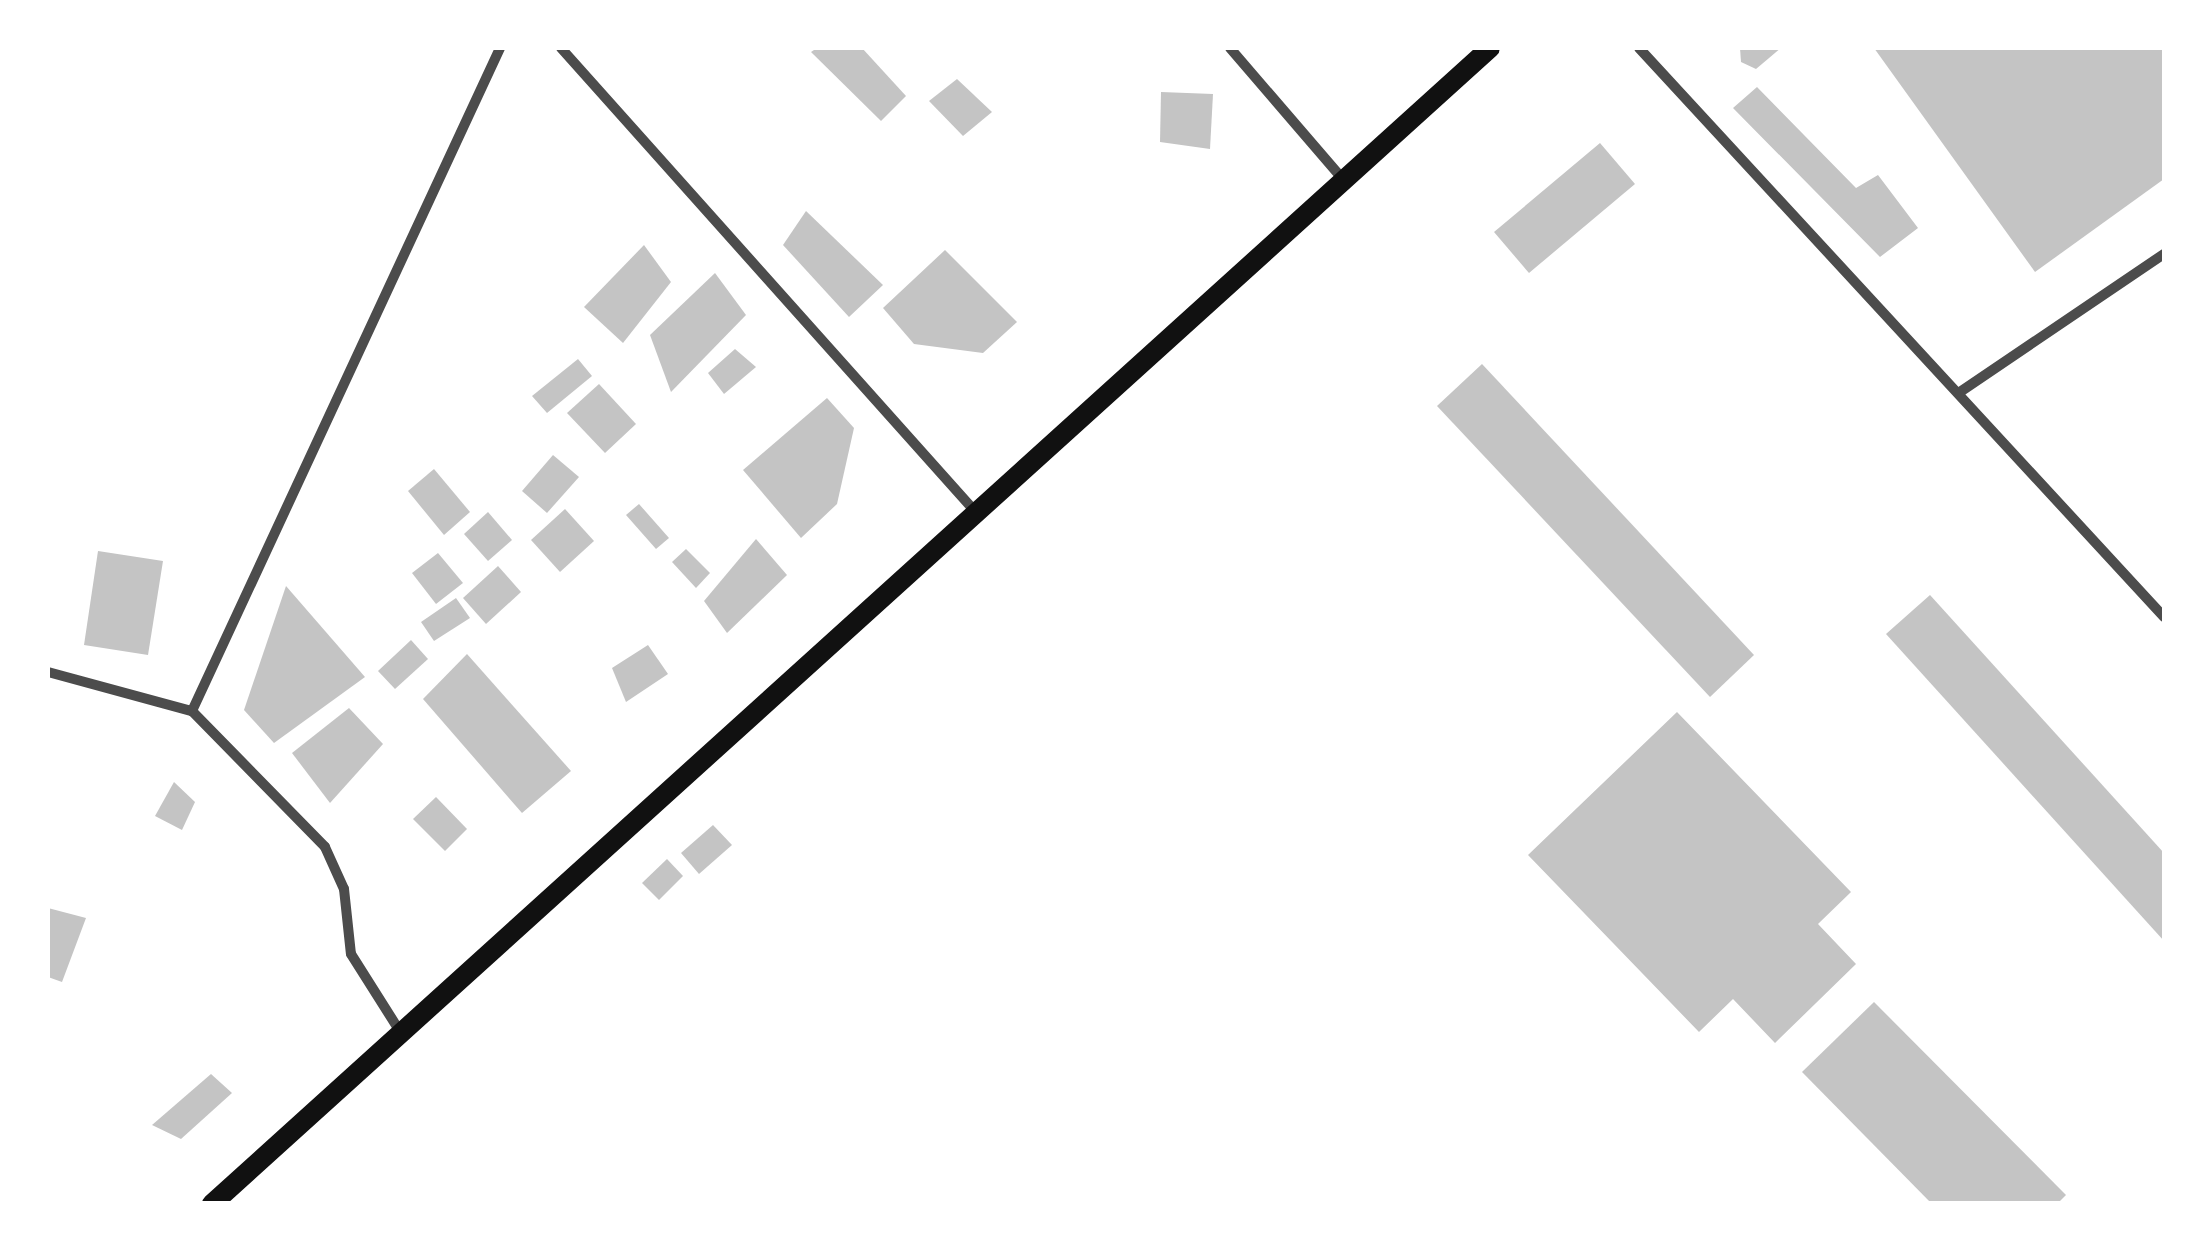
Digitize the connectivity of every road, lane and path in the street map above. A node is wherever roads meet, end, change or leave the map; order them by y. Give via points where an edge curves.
1 (500, 48) edge
2 (560, 48) edge
3 (1230, 48) edge
4 (1490, 48) edge
5 (1638, 48) edge
6 (1340, 176) junction
7 (2164, 254) edge
8 (1960, 392) junction
9 (972, 508) junction
10 (2164, 616) edge
11 (48, 672) edge
12 (192, 711) junction
13 (402, 1034) junction
14 (212, 1204) edge

1 - 12 street
2 - 9 street
3 - 6 street
4 - 6 main road
5 - 8 street
6 - 9 main road
7 - 8 street
8 - 10 street
9 - 13 main road
11 - 12 street
12 - 13 street via 325,847 344,888 350,954
13 - 14 main road

